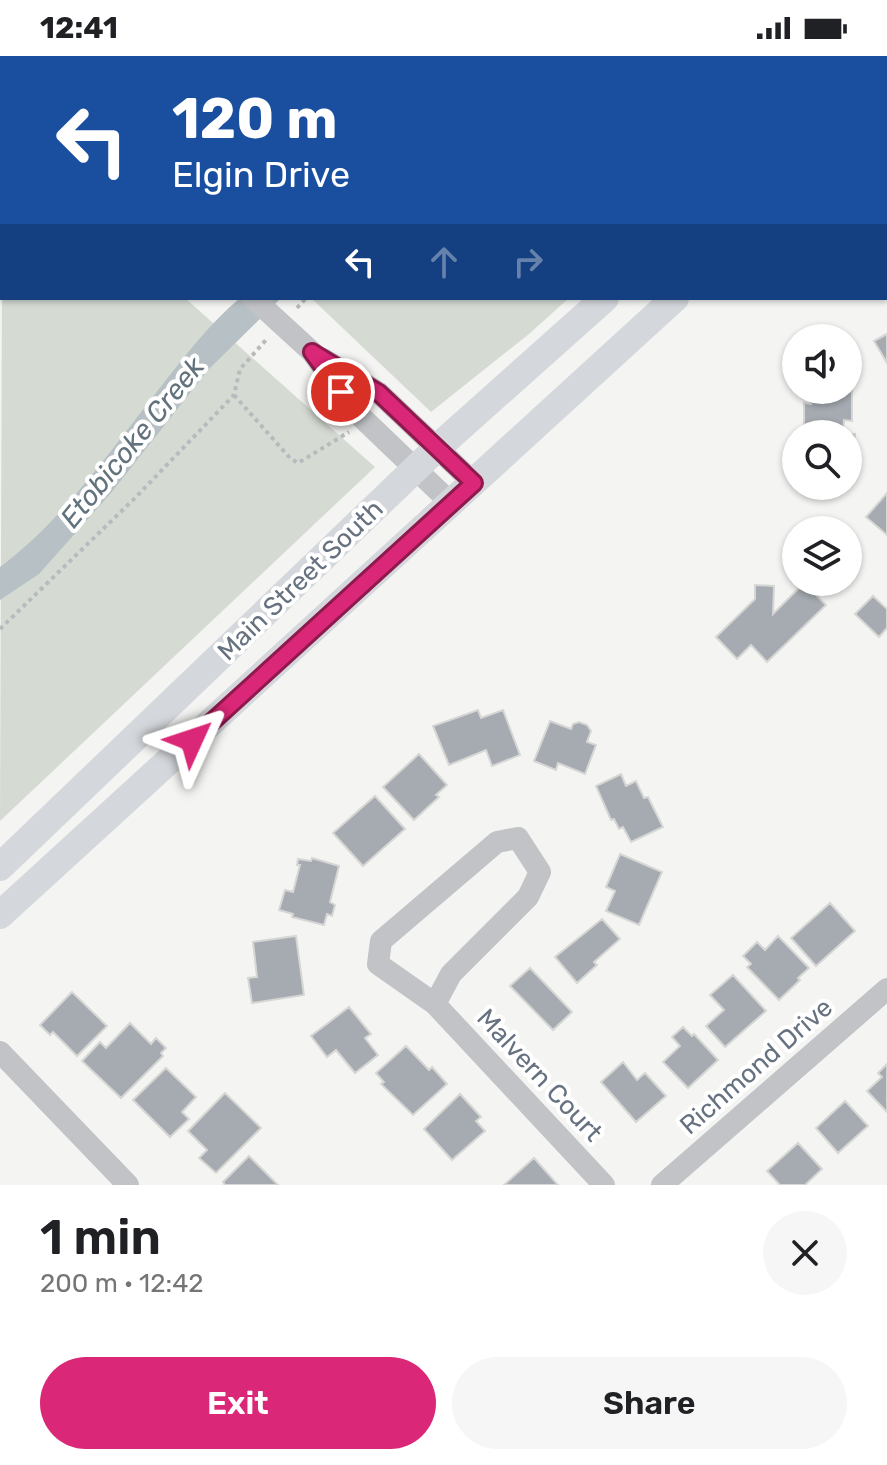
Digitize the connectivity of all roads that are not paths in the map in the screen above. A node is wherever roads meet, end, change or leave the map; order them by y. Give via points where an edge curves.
1 (255, 300) edge
2 (603, 300) edge
3 (673, 300) edge
4 (312, 352) junction
5 (437, 448) junction
6 (416, 470) junction
7 (474, 483) junction
8 (452, 504) junction
9 (0, 867) edge
10 (0, 915) edge
11 (887, 989) edge
12 (435, 1004) junction
13 (0, 1052) edge
14 (128, 1185) edge
15 (604, 1185) edge
16 (662, 1185) edge

1 - 4 street
2 - 5 main road, Main Street South
3 - 7 main road, Main Street South
4 - 5 street via 379,393
4 - 6 street via 356,412
5 - 6 main road, Main Street South
5 - 7 street
6 - 8 street
6 - 9 main road, Main Street South
7 - 8 main road, Main Street South
8 - 10 main road, Main Street South
11 - 16 street, Richmond Drive
12 - 12 street, Malvern Court via 378,964 381,941 497,842 518,838 540,872 528,897 451,974
12 - 15 street, Malvern Court
13 - 14 street

